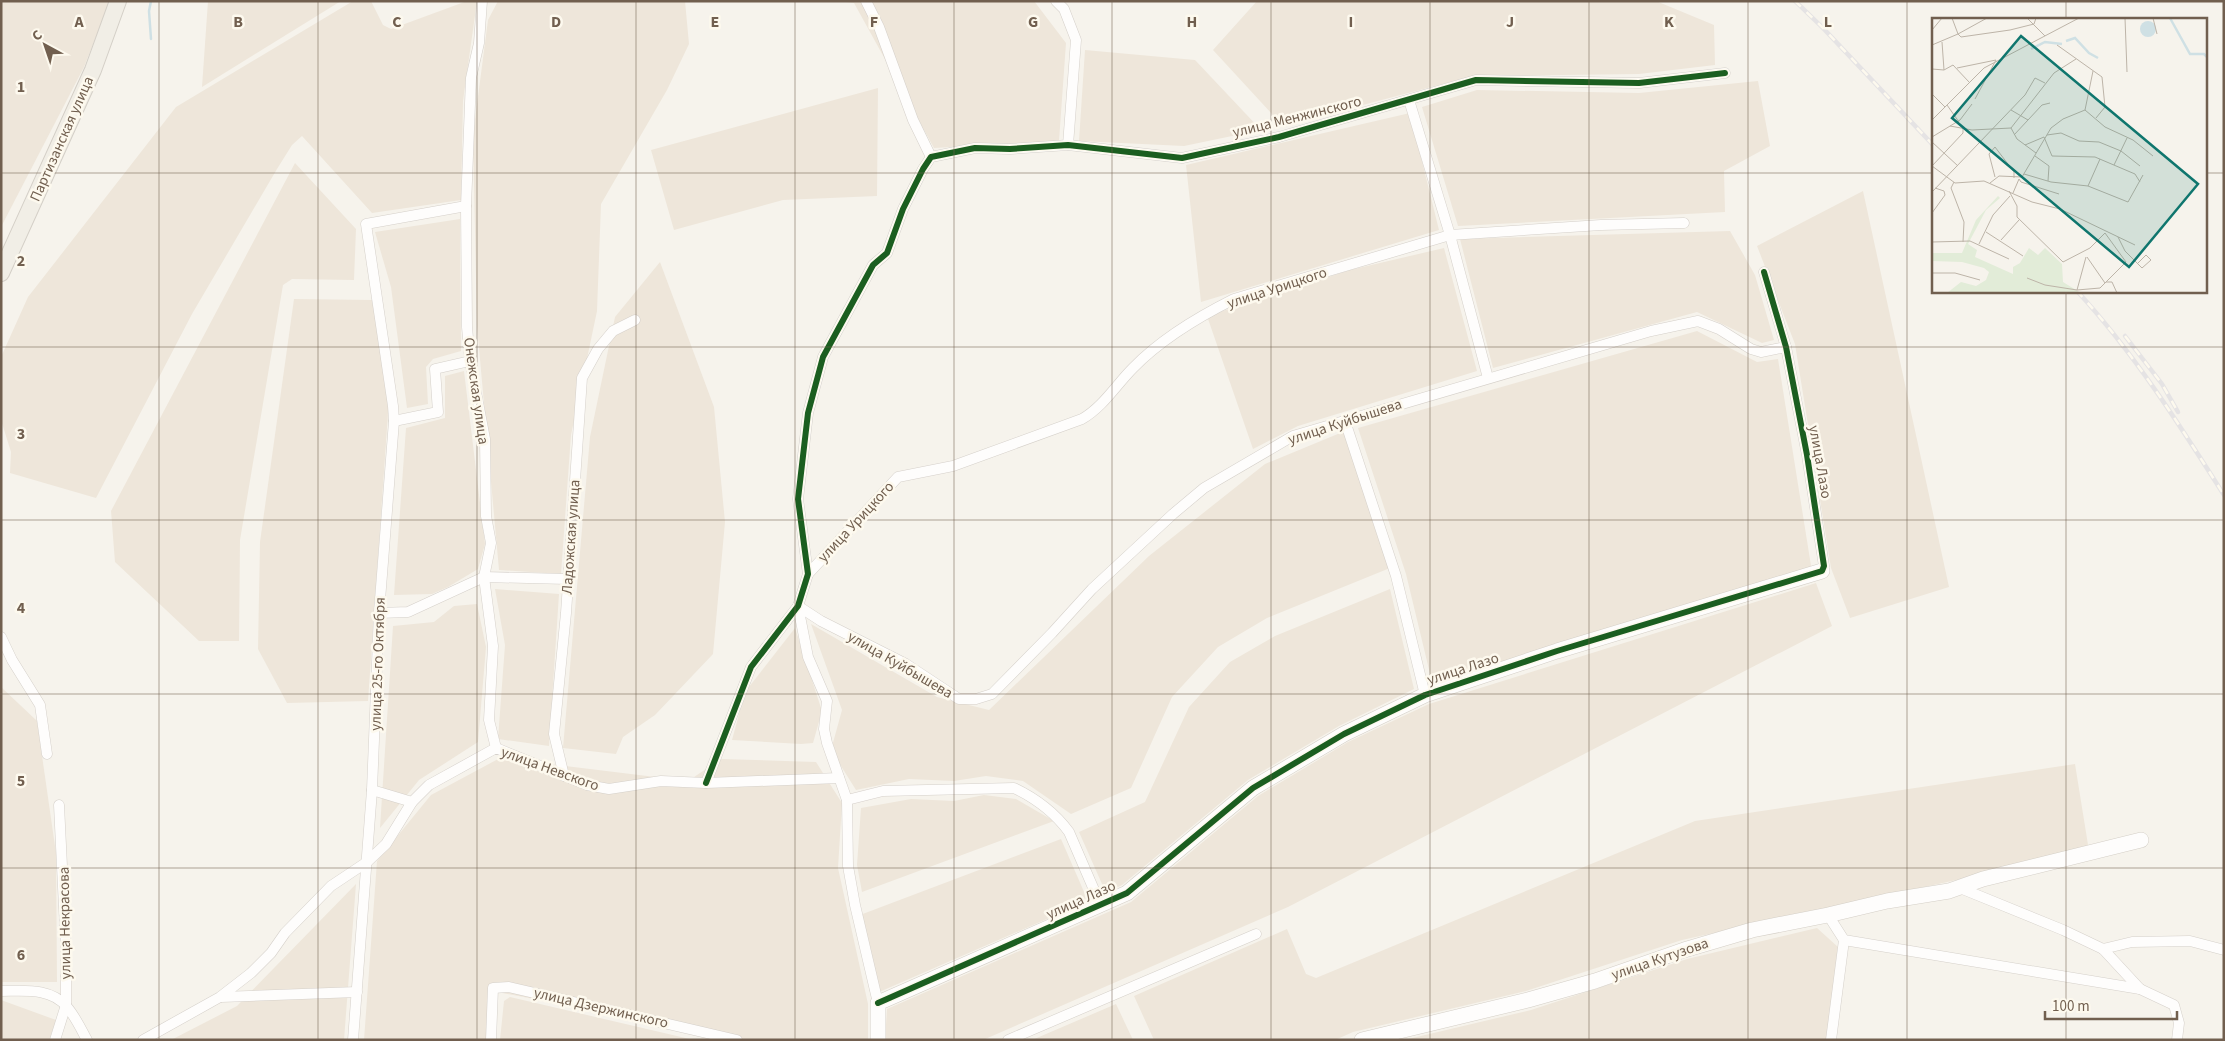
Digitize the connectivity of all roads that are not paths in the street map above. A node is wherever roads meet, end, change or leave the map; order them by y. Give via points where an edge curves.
1 (118, 1) edge
2 (482, 1) edge
3 (866, 1) edge
4 (1056, 1) edge
5 (1725, 73) dead end
6 (1409, 100) junction
7 (1068, 145) junction
8 (932, 157) junction
9 (466, 206) junction
10 (1684, 223) dead end
11 (1450, 235) junction
12 (1764, 272) dead end
13 (1, 273) edge
14 (635, 320) dead end
15 (1786, 347) junction
16 (470, 361) junction
17 (1488, 378) junction
18 (394, 421) junction
19 (1345, 421) junction
20 (1822, 571) joint
21 (808, 574) junction
22 (484, 577) junction
23 (567, 580) junction
24 (798, 606) junction
25 (379, 613) junction
26 (1, 637) edge
27 (1425, 695) junction
28 (496, 748) junction
29 (47, 754) dead end
30 (564, 776) junction
31 (839, 778) junction
32 (706, 783) junction
33 (372, 790) junction
34 (847, 800) junction
35 (412, 802) junction
36 (59, 805) dead end
37 (2141, 840) dead end
38 (367, 862) junction
39 (1960, 888) junction
40 (1101, 906) junction
41 (1828, 915) junction
42 (1256, 934) dead end
43 (1844, 940) junction
44 (2102, 949) junction
45 (2224, 950) edge
46 (2140, 989) junction
47 (1, 991) edge
48 (357, 992) junction
49 (220, 997) junction
50 (878, 1003) junction
51 (66, 1005) junction
52 (54, 1040) edge
53 (87, 1040) edge
54 (143, 1040) edge
55 (353, 1040) edge
56 (491, 1040) edge
57 (737, 1040) edge
58 (878, 1040) edge
59 (1008, 1040) edge
60 (1362, 1040) edge
61 (1831, 1040) edge
62 (2177, 1040) edge

1 - 13 main road, Партизанская улица via 94,70
2 - 9 street, Онежская улица via 479,43 471,78
3 - 8 street via 879,27 913,120
4 - 7 street via 1064,9 1076,40
5 - 6 street, улица Менжинского via 1639,83 1476,80
6 - 7 street, улица Менжинского via 1280,136 1182,158
6 - 11 street
7 - 8 street, улица Менжинского via 975,148
8 - 21 street via 903,208 887,253 873,266 823,357 808,413 798,498
9 - 16 street, Онежская улица
9 - 18 street, улица 25-го Октября via 366,224
10 - 11 street, улица Урицкого
11 - 17 street
11 - 21 street, улица Урицкого via 1234,299 1204,314 1141,361 1082,419 954,466 898,477
12 - 15 street, улица Лазо
14 - 23 street, Ладожская улица via 613,331 598,349 582,378
15 - 17 street, улица Куйбышева via 1761,352 1698,321 1651,331
15 - 20 street, улица Лазо via 1808,464 1824,566
16 - 18 street via 435,369 438,412
16 - 22 street, Онежская улица via 485,439 486,516 491,542
17 - 19 street, улица Куйбышева
18 - 25 street, улица 25-го Октября
19 - 24 street, улица Куйбышева via 1293,436 1204,488 1092,589 992,694 976,699 959,699 906,664
19 - 27 street via 1396,576
20 - 27 street, улица Лазо via 1557,651
21 - 24 street
22 - 23 street
22 - 25 street via 408,612
22 - 28 street, Онежская улица via 493,646 489,720
23 - 30 street, Ладожская улица via 554,734
24 - 31 street via 808,657 827,701 824,729
24 - 32 street via 752,667
25 - 33 street, улица 25-го Октября
26 - 29 street via 40,705
27 - 40 street, улица Лазо via 1344,734 1253,788 1127,894
28 - 30 street, улица Невского
28 - 35 street, улица Невского via 429,785
30 - 32 street, улица Невского via 609,789 661,781
31 - 32 street, улица Невского
31 - 34 street
33 - 35 street
33 - 38 street, улица 25-го Октября
34 - 40 street via 883,791 1014,788 1032,797 1065,827
34 - 50 street via 848,866
35 - 38 street, улица Невского via 386,844
36 - 51 street, улица Некрасова via 66,921
37 - 39 street, улица Кутузова via 1984,878
38 - 48 street, улица 25-го Октября
38 - 49 street, улица Невского via 332,886 251,973
39 - 41 street, улица Кутузова
39 - 44 street
40 - 50 street, улица Лазо
41 - 43 street
41 - 60 street, улица Кутузова via 1752,930 1528,1000
42 - 59 street
43 - 46 street
43 - 61 street
44 - 45 street via 2132,942 2190,941
44 - 46 street
46 - 62 street via 2174,1005 2179,1023
47 - 51 street via 38,991
48 - 49 street
48 - 55 street, улица 25-го Октября
49 - 54 street, улица Невского
50 - 58 street
51 - 52 street, улица Некрасова
51 - 53 street
56 - 57 street, улица Дзержинского via 493,988 509,987

